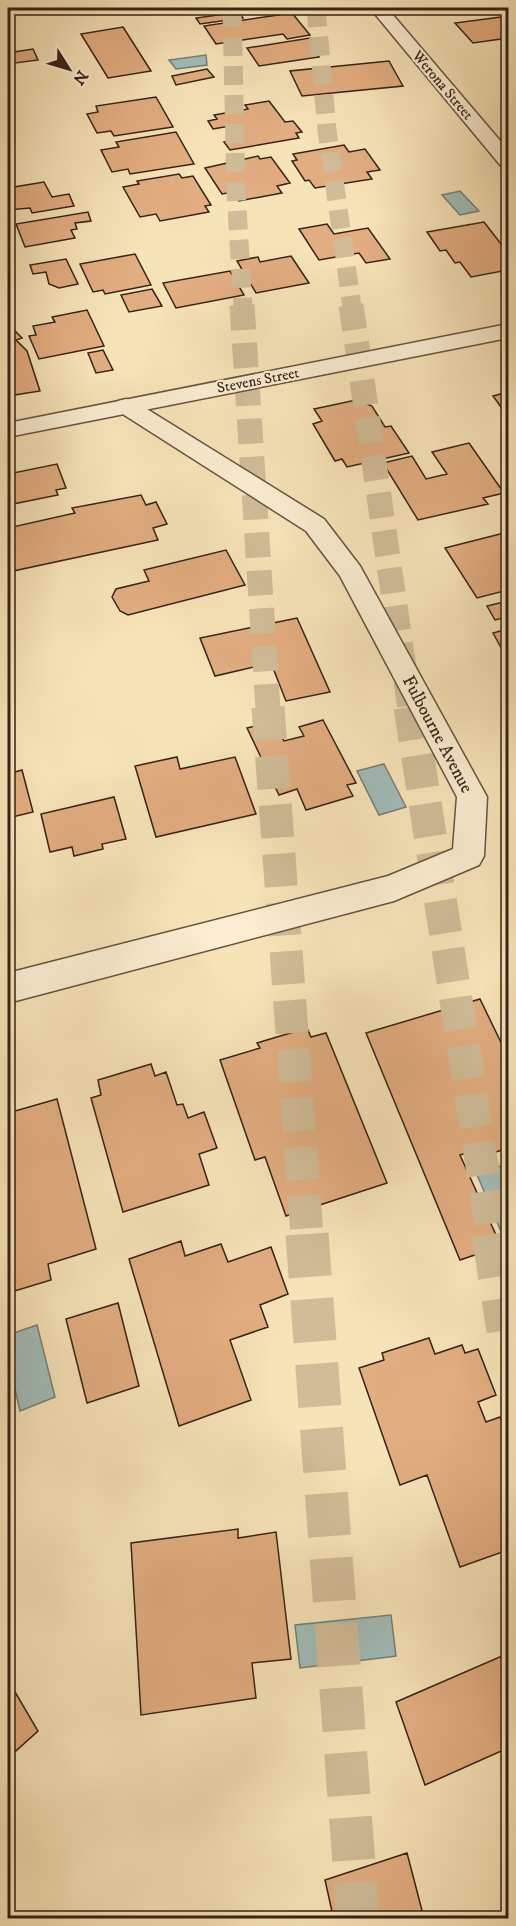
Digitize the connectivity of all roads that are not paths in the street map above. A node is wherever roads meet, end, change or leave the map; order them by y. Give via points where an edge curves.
1 (378, 8) edge
2 (508, 162) edge
3 (508, 331) edge
4 (126, 406) junction
5 (8, 430) edge
6 (8, 988) edge

1 - 2 street, Werona Street
3 - 4 street, Stevens Street
4 - 5 street, Stevens Street
4 - 6 street, Fulbourne Avenue via 315,525 351,572 472,797 468,856 394,888

